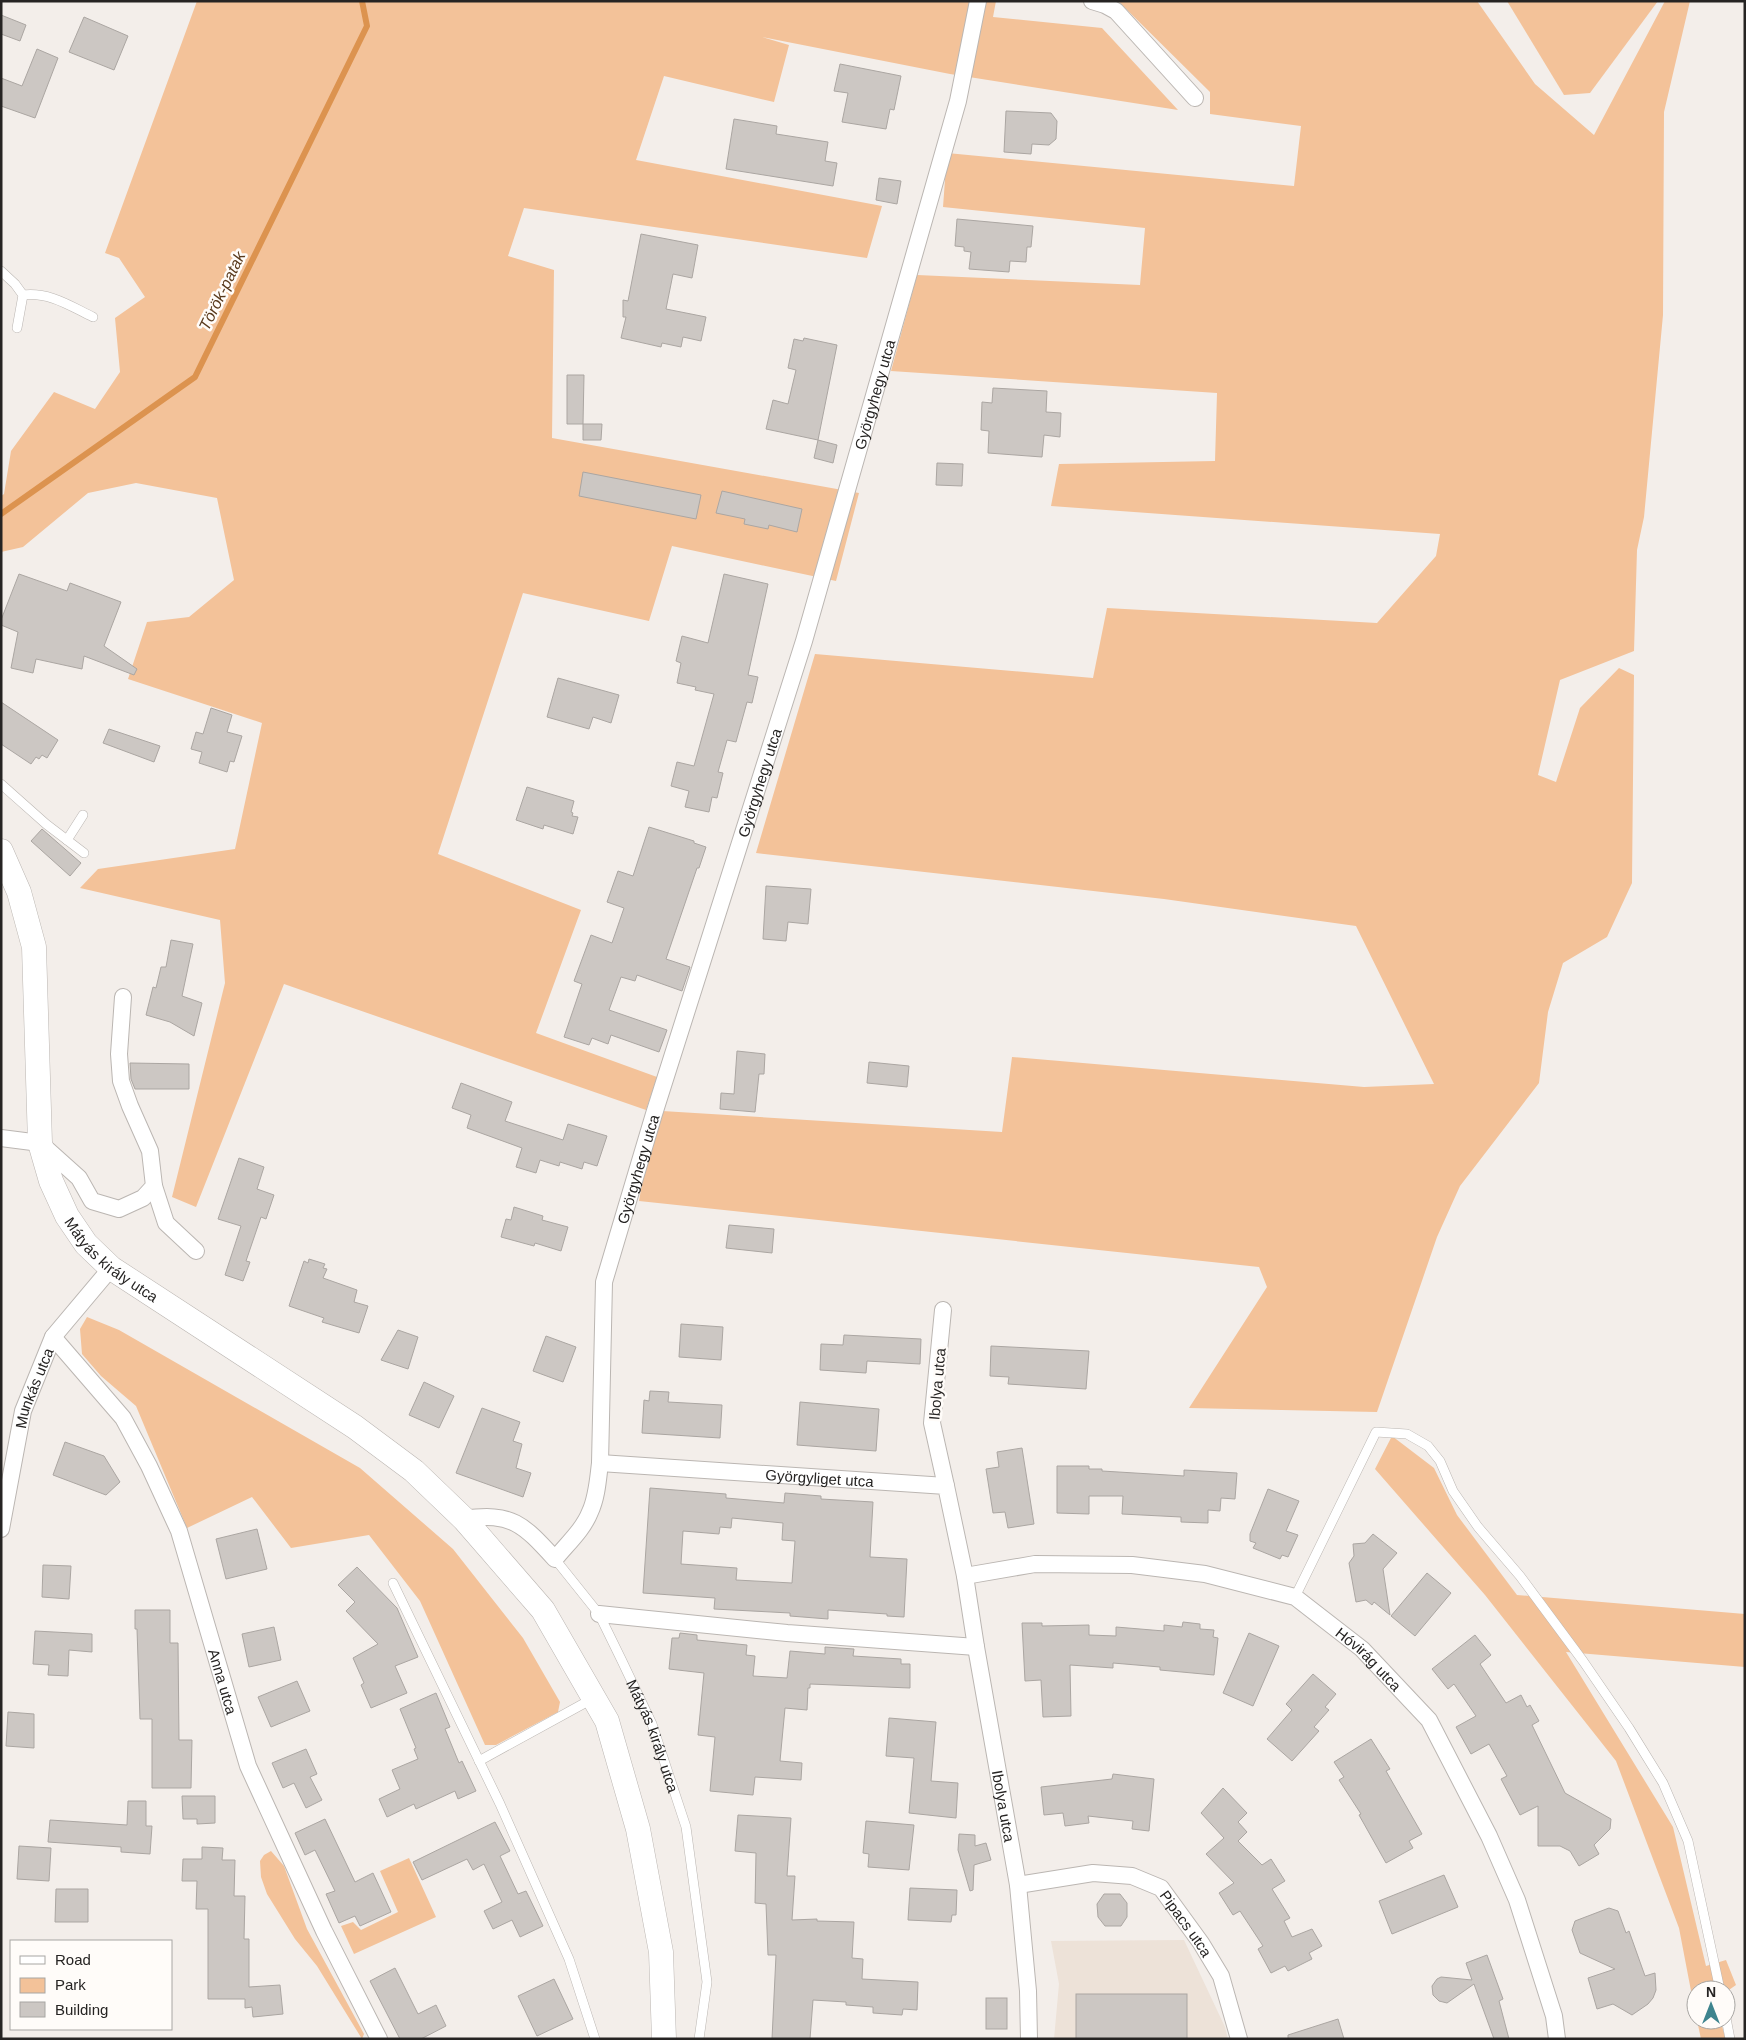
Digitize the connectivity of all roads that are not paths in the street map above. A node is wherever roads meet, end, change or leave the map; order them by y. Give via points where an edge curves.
1 (978, 1) edge
2 (1092, 1) edge
3 (1194, 98) dead end
4 (1, 272) edge
5 (23, 295) junction
6 (93, 317) dead end
7 (17, 328) dead end
8 (1, 784) edge
9 (83, 815) dead end
10 (67, 840) junction
11 (1, 851) edge
12 (84, 853) dead end
13 (123, 997) dead end
14 (1, 1138) edge
15 (40, 1143) junction
16 (154, 1186) junction
17 (196, 1251) dead end
18 (111, 1268) junction
19 (944, 1310) dead end
20 (53, 1337) junction
21 (600, 1463) junction
22 (946, 1486) junction
23 (464, 1520) junction
24 (1, 1529) edge
25 (555, 1559) junction
26 (965, 1576) junction
27 (392, 1583) dead end
28 (1295, 1597) junction
29 (599, 1614) junction
30 (976, 1647) junction
31 (594, 1698) junction
32 (479, 1761) junction
33 (1018, 1884) junction
34 (1718, 1980) edge
35 (379, 2039) edge
36 (595, 2039) edge
37 (664, 2039) edge
38 (699, 2039) edge
39 (1029, 2039) edge
40 (1239, 2039) edge
41 (1557, 2039) edge

1 - 21 street, Györgyhegy utca via 958,101 804,641 604,1282
2 - 3 street via 1116,11
4 - 5 lane
5 - 6 lane via 52,297
5 - 7 lane
8 - 10 lane
9 - 10 lane
10 - 12 lane
11 - 15 main road, Mátyás király utca via 20,892 34,947
13 - 16 street via 119,1054 121,1081 150,1151
14 - 15 street
15 - 16 street via 79,1178 92,1201 119,1208 143,1198
15 - 18 main road, Mátyás király utca via 50,1181 67,1216 86,1244
16 - 17 street via 166,1223
18 - 20 street, Munkás utca
18 - 23 main road, Mátyás király utca via 355,1427 414,1471
19 - 22 street, Ibolya utca via 932,1423
20 - 24 street, Munkás utca via 23,1411
20 - 35 street, Anna utca via 124,1418 149,1466 179,1531 248,1766 324,1931
21 - 22 street, Györgyliget utca
21 - 25 street, Györgyhegy utca via 591,1512
22 - 26 street
23 - 25 street, Mátyás király utca via 484,1516 505,1518 529,1530
23 - 31 main road, Mátyás király utca via 543,1610
25 - 29 lane, Mátyás király utca
26 - 28 street, Hóvirág utca via 1035,1564 1132,1565 1205,1574
26 - 30 street, Ibolya utca
27 - 32 lane
28 - 34 lane via 1376,1432 1407,1434 1428,1446 1478,1527 1520,1576 1584,1662 1663,1783 1688,1841
28 - 41 street, Hóvirág utca via 1362,1649 1429,1720 1489,1836 1517,1900 1554,2016
29 - 30 street via 787,1633
29 - 38 lane, Mátyás király utca via 652,1724 686,1827 707,1982
30 - 33 street, Ibolya utca
31 - 32 lane
31 - 37 main road, Mátyás király utca via 606,1721 638,1829 661,1952
32 - 36 lane via 570,1959
33 - 39 street, Ibolya utca
33 - 40 street, Pipacs utca via 1093,1873 1132,1876 1161,1888 1221,1976

